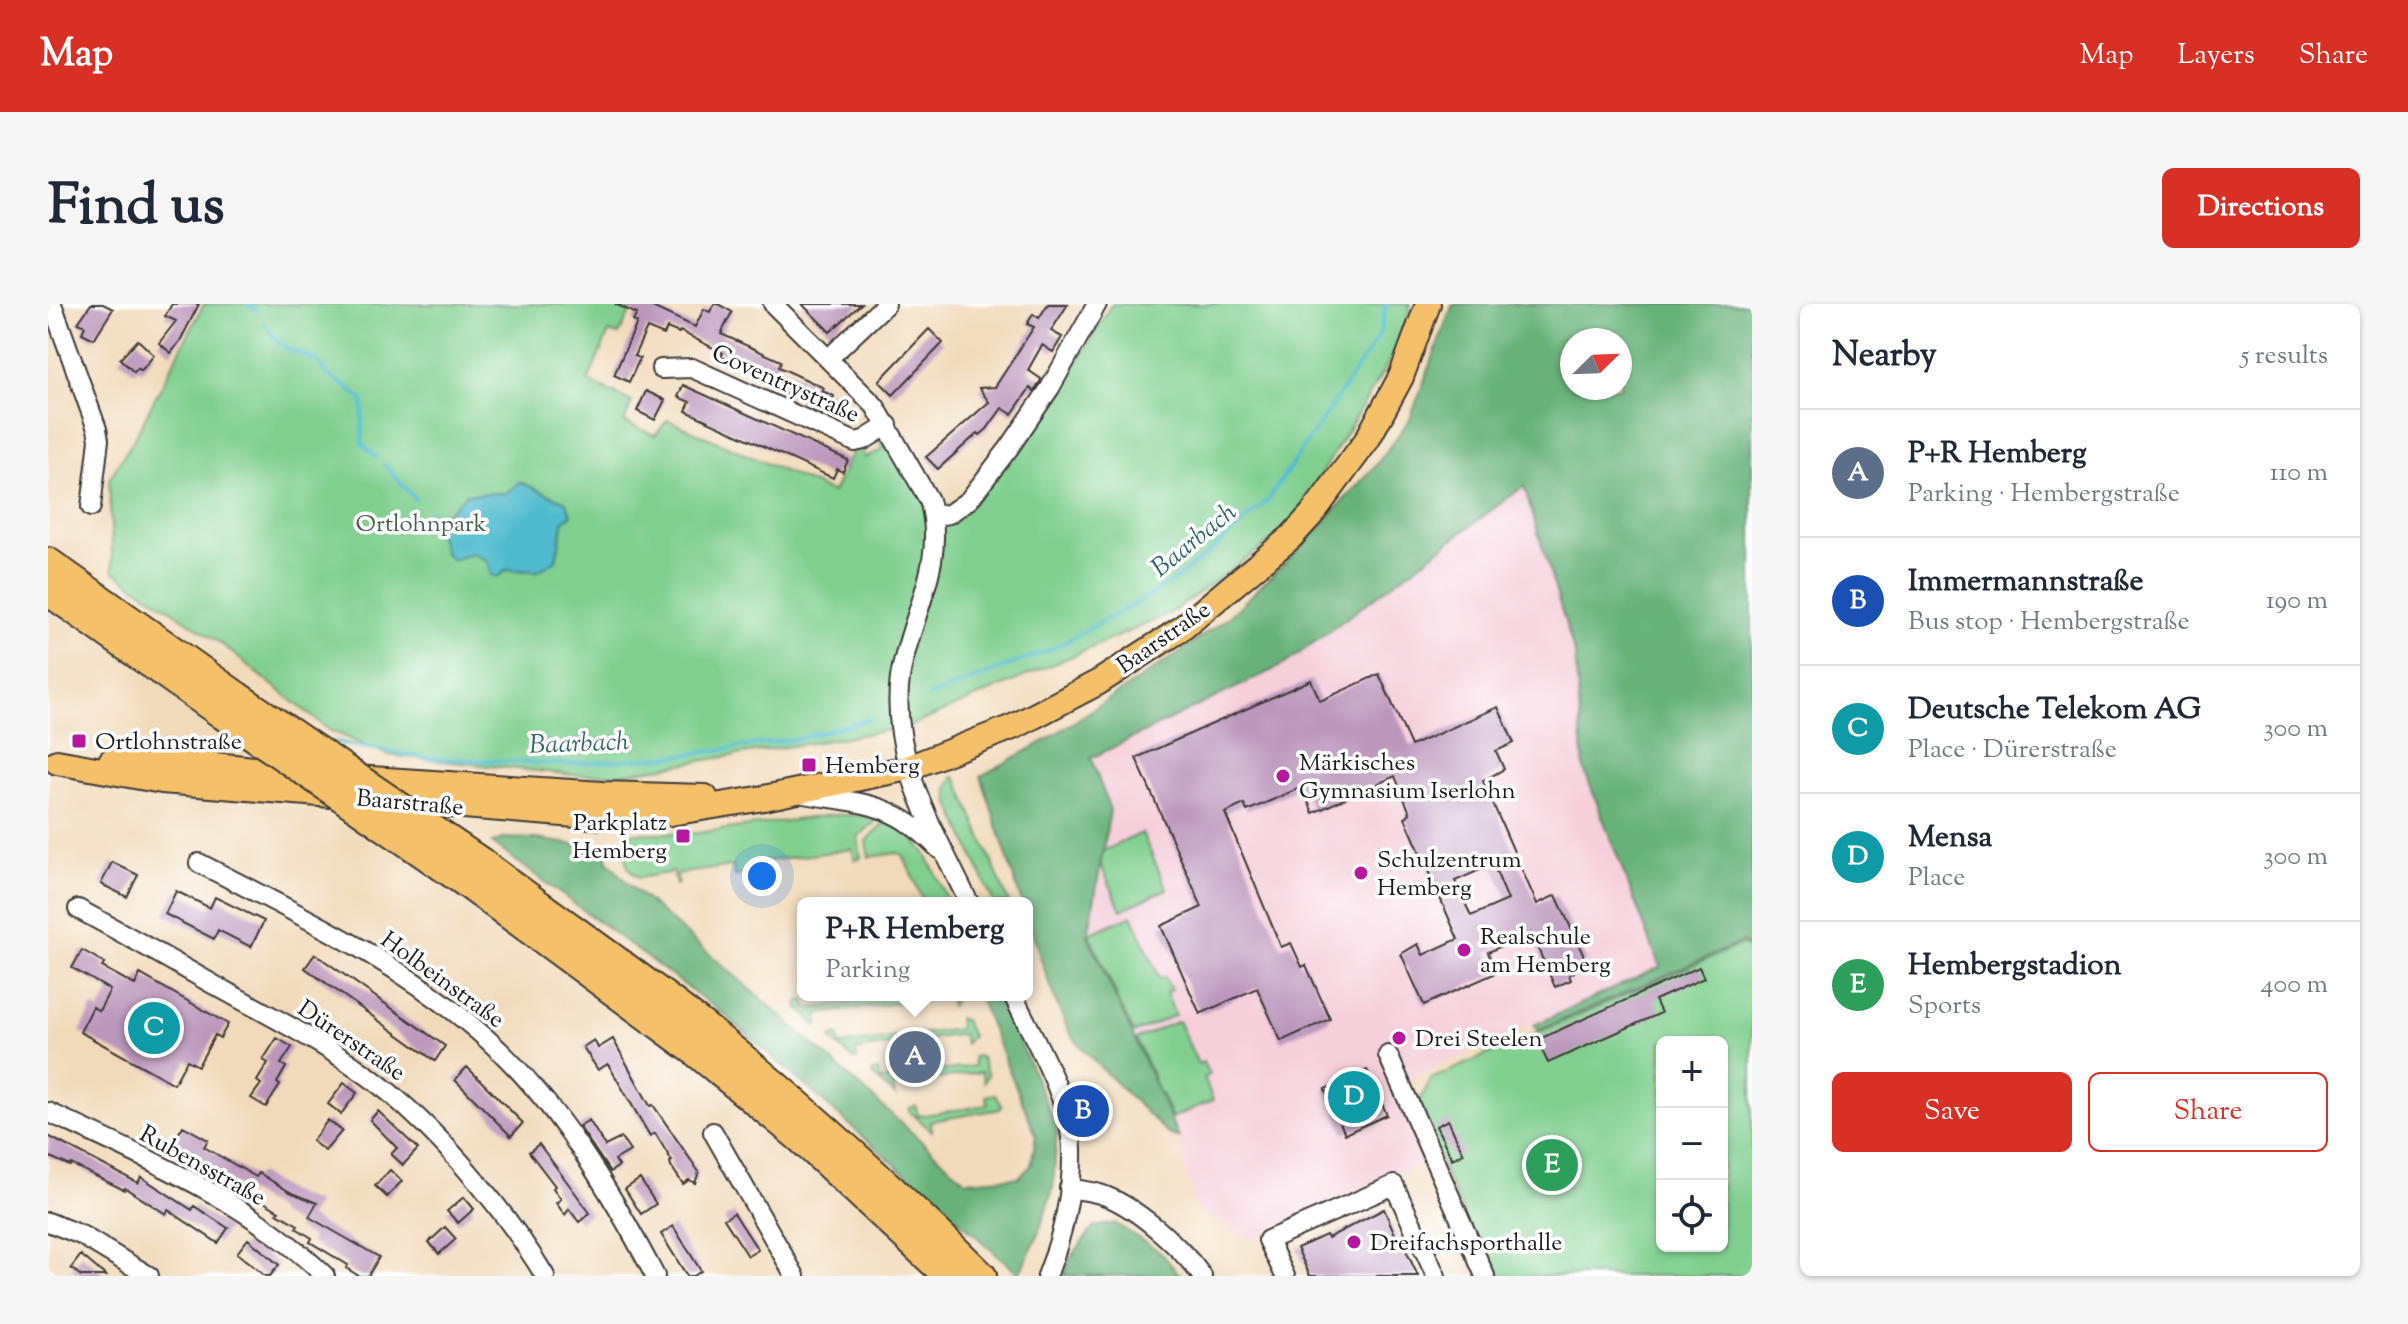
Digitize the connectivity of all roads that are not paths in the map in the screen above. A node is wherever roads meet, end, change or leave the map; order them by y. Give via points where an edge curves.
1 (52, 304) edge
2 (773, 304) edge
3 (886, 304) edge
4 (1097, 304) edge
5 (1428, 304) edge
6 (829, 358) junction
7 (661, 369) dead end
8 (888, 425) junction
9 (91, 507) dead end
10 (934, 516) junction
11 (48, 562) edge
12 (48, 591) edge
13 (230, 706) junction
14 (52, 762) edge
15 (908, 768) junction
16 (792, 791) junction
17 (947, 856) junction
18 (199, 863) dead end
19 (473, 872) junction
20 (966, 897) edge
21 (78, 909) dead end
22 (1016, 1001) edge
23 (1388, 1055) dead end
24 (48, 1112) edge
25 (713, 1132) dead end
26 (1068, 1193) junction
27 (48, 1222) edge
28 (149, 1276) edge
29 (325, 1276) edge
30 (545, 1276) edge
31 (655, 1276) edge
32 (795, 1276) edge
33 (948, 1276) edge
34 (982, 1276) edge
35 (1047, 1276) edge
36 (1202, 1276) edge
37 (1285, 1276) edge
38 (1436, 1276) edge
39 (1485, 1276) edge

1 - 9 street via 97,429
2 - 6 street
3 - 6 street
4 - 10 street via 1050,388 1001,459 969,500 949,514
5 - 15 main road, Baarstraße via 1401,377 1367,440 1312,514 1263,562 1181,629 1099,682 1015,726
6 - 8 street
7 - 8 street, Coventrystraße via 692,368 855,442
8 - 10 street
10 - 15 street via 930,578 900,677 899,732
11 - 13 highway
12 - 13 highway
13 - 19 highway, bridge
14 - 16 main road, Baarstraße via 164,760 649,796 764,798
15 - 16 main road, Baarstraße
15 - 17 street
16 - 17 street via 888,809 919,828
17 - 20 street
18 - 31 street, Holbeinstraße via 375,956 489,1041 523,1075 605,1186
19 - 33 highway via 801,1139
19 - 34 highway via 709,1031 818,1122
21 - 30 street, Dürerstraße via 284,1021 407,1107 494,1204
22 - 26 street via 1066,1115 1073,1148
23 - 39 street
24 - 29 street, Rubensstraße via 189,1180 267,1227
25 - 32 street
26 - 35 street
26 - 36 street via 1099,1206 1121,1204 1177,1246
27 - 28 street via 81,1235
37 - 38 street via 1268,1240 1394,1185

